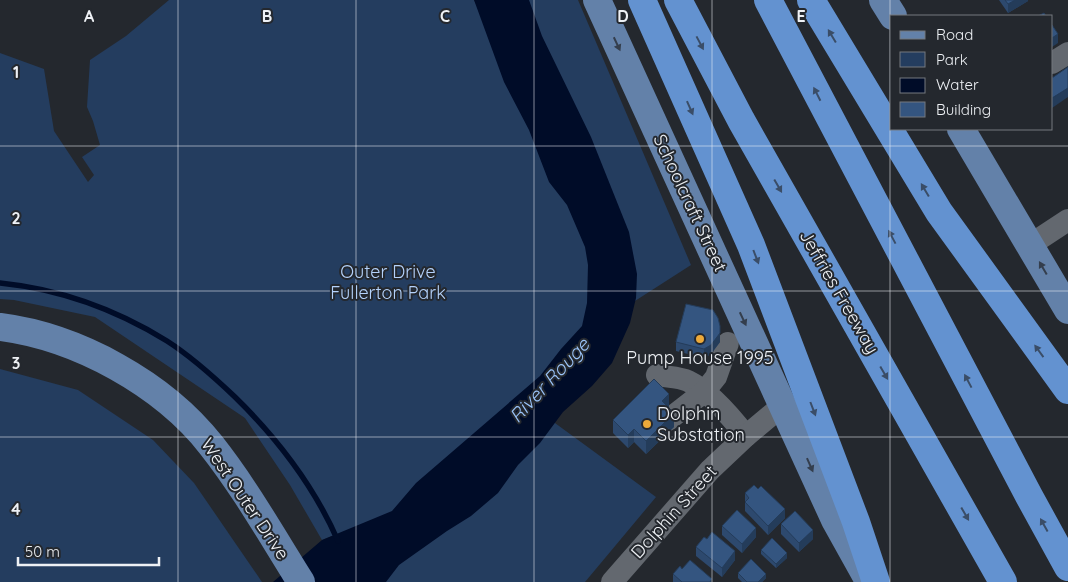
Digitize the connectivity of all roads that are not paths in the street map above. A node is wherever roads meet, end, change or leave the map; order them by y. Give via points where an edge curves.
1 (597, 0) edge
2 (642, 0) edge
3 (678, 0) edge
4 (768, 0) edge
5 (811, 0) edge
6 (1068, 53) edge
7 (1053, 62) edge
8 (961, 130) edge
9 (1068, 220) edge
10 (1030, 245) junction
11 (1068, 310) edge
12 (0, 327) edge
13 (728, 343) dead end
14 (657, 375) dead end
15 (1068, 390) edge
16 (704, 392) junction
17 (783, 405) junction
18 (668, 420) edge
19 (746, 436) junction
20 (1068, 567) edge
21 (301, 582) edge
22 (612, 582) edge
23 (870, 582) edge
24 (876, 582) edge
25 (1003, 582) edge

1 -> 17 main road, Schoolcraft Street
2 -> 24 highway via 751,245
3 -> 25 highway, Jeffries Freeway via 741,120
20 -> 4 highway
15 -> 5 highway via 938,212
6 - 7 street
8 - 10 main road
9 - 10 street
11 -> 10 main road
12 - 21 main road, West Outer Drive via 30,333 97,357 124,371 174,407 210,444 236,479
13 - 16 street via 716,377
14 - 16 street via 688,381
16 - 18 street
16 - 19 street
17 - 19 street, Dolphin Street
17 -> 23 main road, Schoolcraft Street via 835,520
19 - 22 street, Dolphin Street via 685,497

